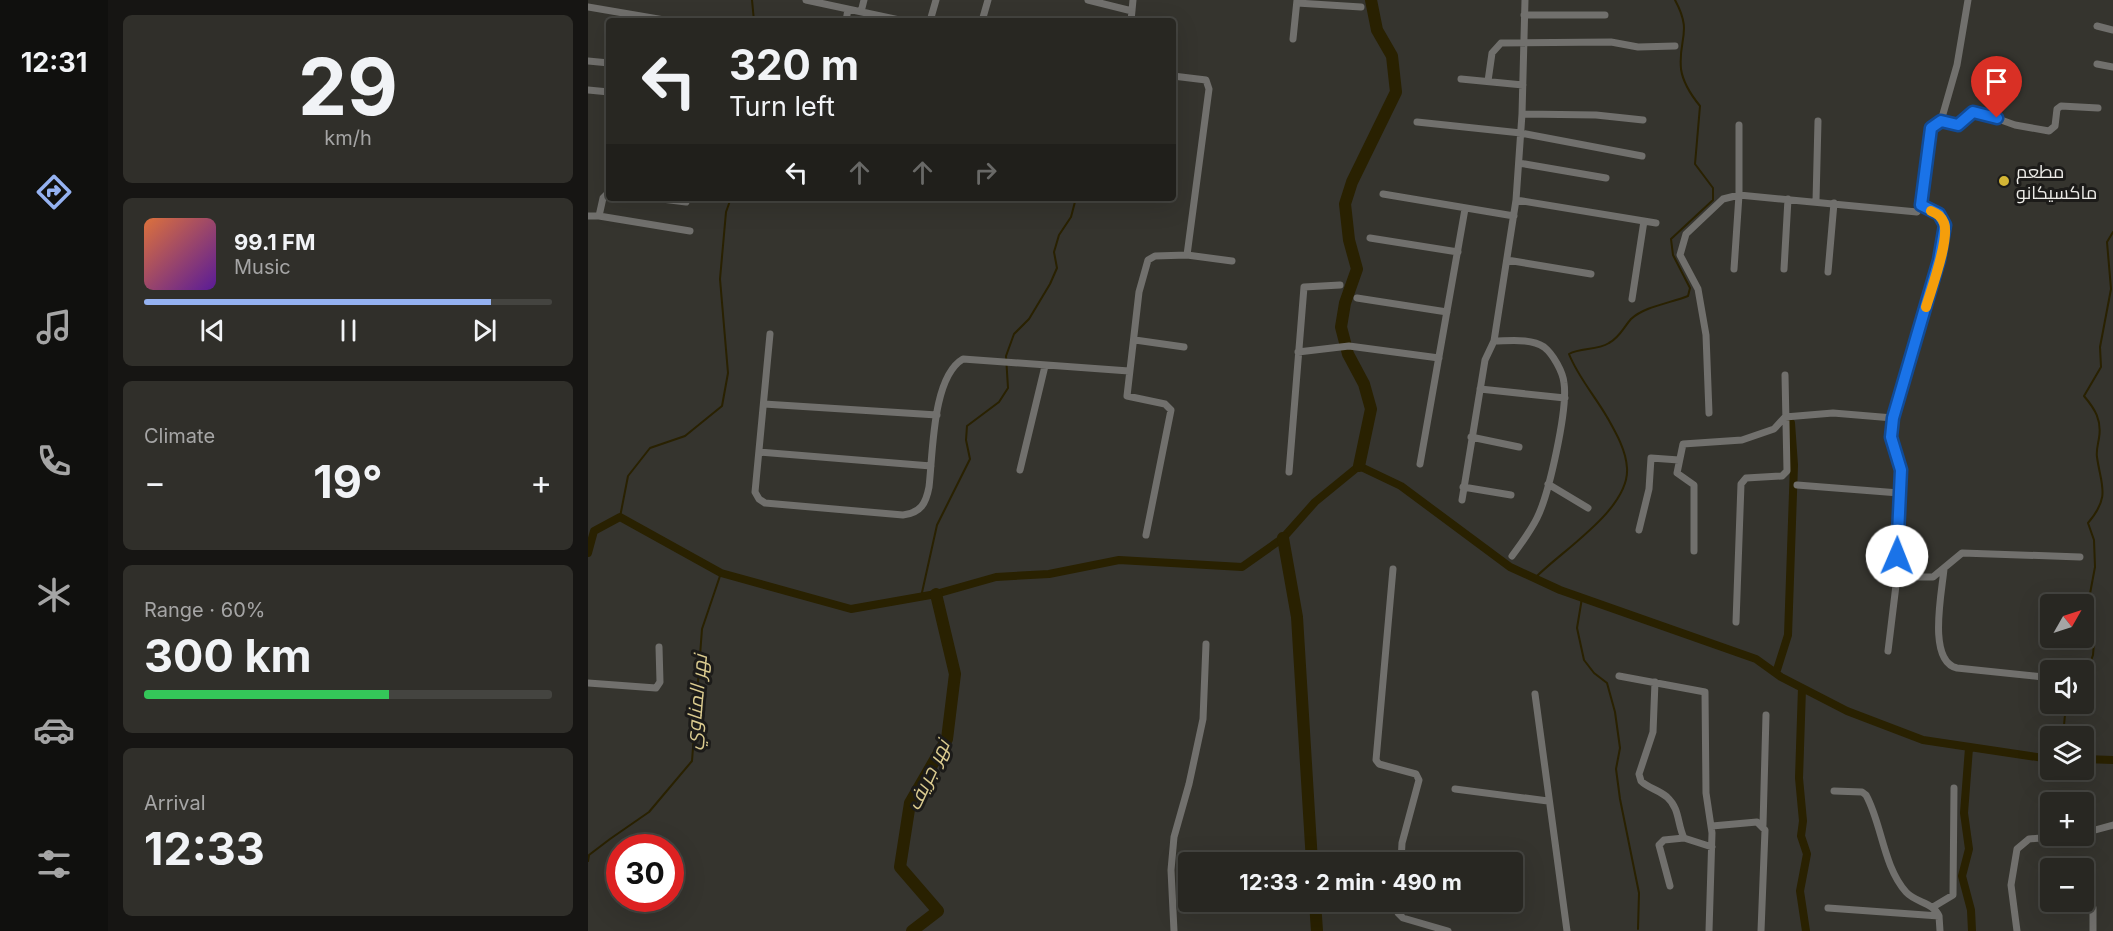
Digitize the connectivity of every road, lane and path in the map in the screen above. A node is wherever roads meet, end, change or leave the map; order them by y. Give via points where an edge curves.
1 (806, 0) edge
2 (864, 0) edge
3 (936, 0) edge
4 (988, 0) edge
5 (1089, 0) edge
6 (1133, 0) edge
7 (1525, 0) edge
8 (1968, 0) edge
9 (815, 1) edge
10 (1297, 1) edge
11 (1361, 6) dead end
12 (588, 7) edge
13 (848, 9) junction
14 (1132, 11) junction
15 (861, 12) junction
16 (1524, 15) junction
17 (1605, 15) dead end
18 (646, 18) edge
19 (846, 18) edge
20 (890, 18) edge
21 (931, 18) edge
22 (983, 18) edge
23 (1131, 18) edge
24 (2097, 26) dead end
25 (2113, 30) edge
26 (1293, 39) dead end
27 (1524, 42) junction
28 (1675, 46) dead end
29 (588, 61) edge
30 (606, 63) edge
31 (2097, 64) dead end
32 (2113, 68) edge
33 (1176, 76) edge
34 (1461, 79) dead end
35 (1488, 81) junction
36 (1523, 85) junction
37 (588, 90) edge
38 (606, 92) edge
39 (2098, 108) dead end
40 (1522, 114) junction
41 (1643, 120) dead end
42 (1818, 121) dead end
43 (1941, 121) junction
44 (1417, 122) dead end
45 (1739, 125) dead end
46 (1521, 133) junction
47 (1642, 156) dead end
48 (1519, 163) junction
49 (1606, 178) dead end
50 (1383, 194) dead end
51 (606, 195) edge
52 (1739, 195) junction
53 (1788, 199) junction
54 (1516, 200) junction
55 (678, 201) edge
56 (1816, 201) junction
57 (686, 202) dead end
58 (1834, 203) junction
59 (1921, 205) junction
60 (1465, 209) junction
61 (588, 216) edge
62 (599, 216) junction
63 (1514, 216) junction
64 (1644, 221) junction
65 (1656, 223) dead end
66 (690, 231) dead end
67 (1370, 238) dead end
68 (1458, 252) junction
69 (1187, 255) junction
70 (1507, 260) junction
71 (1232, 261) dead end
72 (1734, 269) dead end
73 (1784, 269) dead end
74 (1828, 272) dead end
75 (1591, 274) dead end
76 (1340, 285) dead end
77 (1357, 298) dead end
78 (1632, 299) dead end
79 (1447, 312) junction
80 (770, 334) dead end
81 (1136, 340) junction
82 (1494, 341) junction
83 (1184, 347) dead end
84 (1298, 352) junction
85 (1439, 358) junction
86 (1045, 366) junction
87 (1129, 371) junction
88 (1785, 375) dead end
89 (1480, 389) junction
90 (1564, 399) junction
91 (764, 404) junction
92 (1709, 413) dead end
93 (937, 415) junction
94 (1785, 417) junction
95 (1893, 418) junction
96 (1471, 437) junction
97 (1520, 447) dead end
98 (759, 452) junction
99 (1679, 460) junction
100 (1420, 464) dead end
101 (932, 466) junction
102 (1020, 470) dead end
103 (1289, 472) dead end
104 (1548, 484) junction
105 (1797, 485) dead end
106 (1463, 487) junction
107 (1899, 492) junction
108 (1511, 495) dead end
109 (1462, 500) dead end
110 (1588, 508) dead end
111 (1639, 530) dead end
112 (1146, 536) dead end
113 (1694, 551) dead end
114 (1512, 556) dead end
115 (2080, 557) dead end
116 (1393, 569) dead end
117 (1944, 569) junction
118 (1897, 577) junction
119 (1736, 622) dead end
120 (1206, 644) dead end
121 (659, 647) dead end
122 (1888, 651) dead end
123 (1619, 676) dead end
124 (2040, 677) edge
125 (1655, 682) junction
126 (588, 683) edge
127 (1535, 694) dead end
128 (1766, 715) dead end
129 (1954, 788) dead end
130 (1455, 789) dead end
131 (1834, 791) dead end
132 (1548, 801) junction
133 (1762, 825) junction
134 (2113, 825) edge
135 (1712, 826) junction
136 (2094, 830) edge
137 (1684, 838) junction
138 (2040, 838) edge
139 (1712, 847) junction
140 (1402, 852) edge
141 (1670, 886) dead end
142 (1933, 907) junction
143 (1828, 908) dead end
144 (1398, 912) edge
145 (2093, 912) edge
146 (1939, 916) junction
147 (1174, 931) edge
148 (1448, 931) edge
149 (1567, 931) edge
150 (1709, 931) edge
151 (1761, 931) edge
152 (1940, 931) edge
153 (2017, 931) edge
154 (2093, 931) edge

1 - 9 street
2 - 15 street
3 - 21 street
4 - 22 street
5 - 14 street
6 - 14 street
7 - 16 street
8 - 43 street via 1957,65
9 - 13 street
10 - 11 street
10 - 26 street
12 - 18 street
13 - 15 street
13 - 19 street
14 - 23 street
15 - 20 street
16 - 17 street
16 - 27 street
24 - 25 street
27 - 28 street
27 - 35 street via 1501,43 1497,47 1492,53
27 - 36 street
29 - 30 street
31 - 32 street
33 - 69 street via 1206,80 1209,89
34 - 35 street
35 - 36 street
36 - 40 street
37 - 38 street
39 - 43 street via 2061,106 2055,126 2049,131 2015,125 1979,112 1973,112 1958,125
40 - 41 street
40 - 46 street
42 - 56 street
43 - 59 street via 1931,128
44 - 46 street
45 - 52 street
46 - 47 street
46 - 48 street
48 - 49 street
48 - 54 street
50 - 60 street
51 - 62 street
52 - 53 street
52 - 72 street
52 - 92 street via 1723,199 1686,234 1680,255 1698,290 1706,335
53 - 56 street
53 - 73 street
54 - 63 street
54 - 64 street
55 - 57 street
56 - 58 street
58 - 59 street via 1917,212
58 - 74 street
59 - 95 street via 1939,214 1945,225 1944,243
60 - 63 street
60 - 68 street
61 - 62 street
62 - 66 street
63 - 70 street
64 - 65 street
64 - 78 street
67 - 68 street
68 - 79 street
69 - 71 street
69 - 81 street via 1155,256 1148,260 1139,291
70 - 75 street
70 - 82 street
76 - 84 street via 1304,287
77 - 79 street
79 - 85 street
80 - 91 street
81 - 83 street
81 - 87 street
82 - 89 street via 1485,360
82 - 90 street via 1523,341 1544,347 1564,381
84 - 85 street via 1349,346
84 - 103 street
85 - 100 street
86 - 87 street
86 - 93 street via 968,358 956,363
86 - 102 street
87 - 112 street via 1127,396 1165,404 1171,410
88 - 94 street
89 - 90 street
89 - 96 street
90 - 104 street
91 - 93 street
91 - 98 street
93 - 101 street
94 - 95 street via 1833,413
94 - 99 street via 1774,429 1742,440 1683,444
94 - 119 street via 1785,474 1746,478 1741,484
95 - 107 street via 1891,437 1901,470
96 - 97 street
96 - 106 street
98 - 101 street
98 - 101 street via 755,492 765,503 891,514 920,510 927,500
99 - 111 street via 1651,458 1649,489
99 - 113 street via 1678,475 1694,485
104 - 110 street
104 - 114 street via 1538,516
105 - 107 street
106 - 108 street
106 - 109 street
107 - 118 street
115 - 117 street via 1962,553
116 - 140 street via 1376,760 1416,774 1419,780
117 - 118 street via 1933,577
117 - 124 street via 1938,638 1947,664
118 - 122 street
120 - 147 street via 1203,719 1174,837
121 - 126 street via 660,682 656,688
123 - 125 street
125 - 135 street via 1705,693 1706,793
125 - 137 street via 1653,732 1639,774 1645,785 1673,804
127 - 132 street
128 - 133 street
129 - 142 street via 1953,895
130 - 132 street
131 - 142 street via 1866,795 1905,891
132 - 149 street
133 - 135 street via 1757,822
133 - 151 street via 1765,830
134 - 136 street
135 - 139 street
137 - 139 street
137 - 141 street via 1664,840 1659,845
138 - 153 street via 2029,839 2017,849 2011,885
139 - 150 street
142 - 146 street
143 - 146 street
144 - 148 street via 1404,918
145 - 154 street
146 - 152 street

